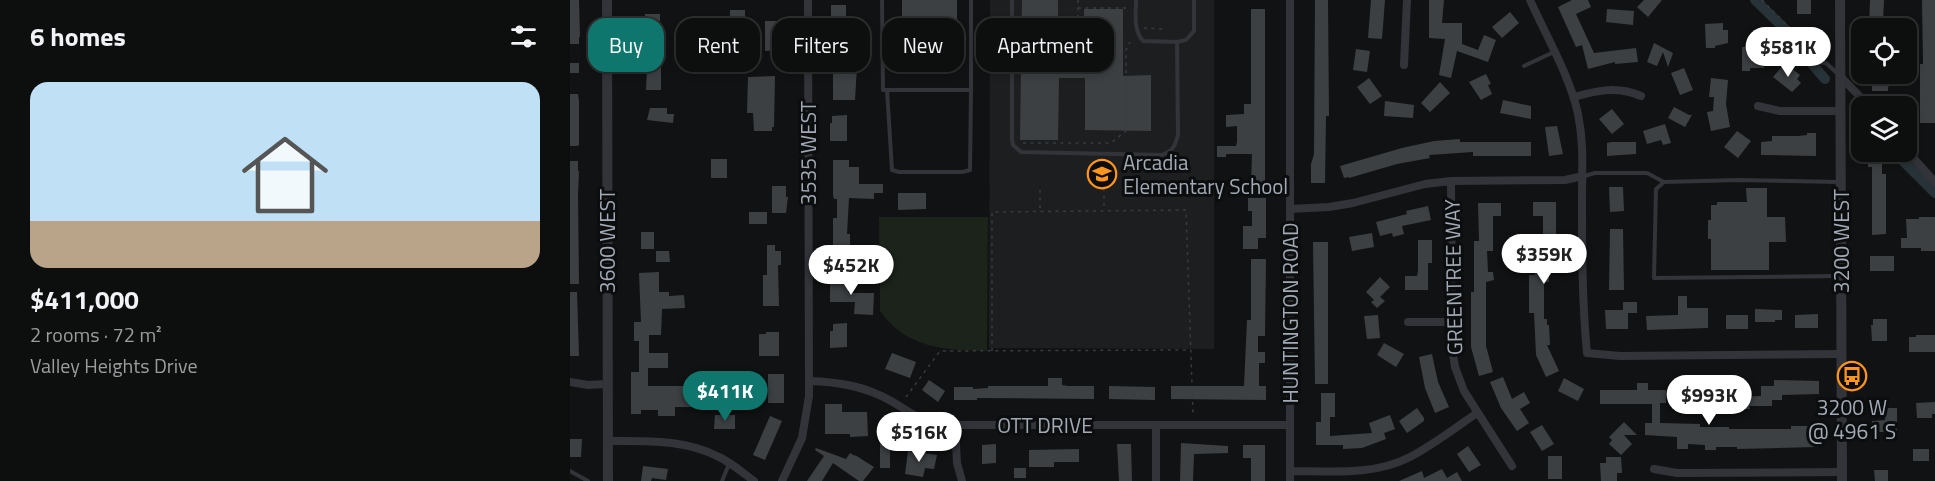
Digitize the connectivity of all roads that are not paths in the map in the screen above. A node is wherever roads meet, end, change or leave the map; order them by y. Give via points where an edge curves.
1 (607, 0) edge
2 (808, 0) edge
3 (882, 0) edge
4 (971, 0) edge
5 (1012, 0) edge
6 (1136, 0) edge
7 (1194, 0) edge
8 (1290, 0) edge
9 (1407, 0) edge
10 (1530, 0) edge
11 (1840, 0) edge
12 (1177, 42) junction
13 (1554, 52) junction
14 (1806, 62) dead end
15 (1404, 65) dead end
16 (1524, 66) dead end
17 (1840, 76) junction
18 (886, 90) junction
19 (971, 90) junction
20 (1641, 96) dead end
21 (1859, 96) edge
22 (1574, 97) junction
23 (1758, 106) dead end
24 (1840, 111) junction
25 (1917, 162) edge
26 (1583, 176) junction
27 (1451, 181) junction
28 (1664, 182) junction
29 (1840, 182) junction
30 (1935, 182) edge
31 (1290, 209) junction
32 (1841, 276) junction
33 (1408, 322) dead end
34 (1452, 322) junction
35 (1841, 354) junction
36 (809, 381) junction
37 (570, 382) edge
38 (607, 384) junction
39 (1477, 413) junction
40 (1290, 424) junction
41 (955, 425) junction
42 (1156, 425) junction
43 (608, 441) junction
44 (729, 463) junction
45 (1512, 466) dead end
46 (1654, 470) dead end
47 (570, 471) edge
48 (1290, 471) junction
49 (1842, 477) edge
50 (588, 481) edge
51 (608, 481) edge
52 (722, 481) edge
53 (754, 481) edge
54 (782, 481) edge
55 (962, 481) edge
56 (1156, 481) edge
57 (1290, 481) edge

1 - 38 street, 3600 WEST
2 - 36 street, 3535 WEST
3 - 18 lane
4 - 19 lane
5 - 12 lane via 1012,140 1021,152 1170,152 1178,135
6 - 12 lane via 1137,34 1143,41
7 - 12 lane via 1194,31 1186,40
8 - 31 street, HUNTINGTON ROAD
9 - 15 street
10 - 13 street
11 - 17 street, 3200 WEST
13 - 16 lane
13 - 22 street
14 - 17 lane via 1826,63
17 - 21 street
17 - 24 street, 3200 WEST
18 - 19 lane
18 - 19 lane via 892,170 899,172 970,170
20 - 22 street via 1615,88
22 - 26 street via 1583,145
23 - 24 street via 1780,111
24 - 29 street, 3200 WEST
25 - 30 street
26 - 27 street via 1565,180
26 - 28 lane via 1647,173
26 - 35 street via 1587,353
27 - 31 street via 1425,184 1353,204
27 - 34 street, GREENTREE WAY
28 - 29 lane
28 - 32 lane via 1656,189 1654,278
29 - 32 street, 3200 WEST
31 - 40 street, HUNTINGTON ROAD
32 - 35 street, 3200 WEST
33 - 34 street
34 - 39 street, GREENTREE WAY via 1455,367
35 - 49 street, 3200 WEST
36 - 41 street, OTT DRIVE via 856,386 924,421
36 - 54 street, 3535 WEST via 802,438
37 - 38 street
38 - 43 street, 3600 WEST
39 - 45 street, GREENTREE WAY
39 - 48 street via 1410,457 1388,465 1364,470
40 - 42 street, OTT DRIVE
40 - 48 street, HUNTINGTON ROAD
41 - 42 street, OTT DRIVE
41 - 55 street
42 - 56 street
43 - 44 street via 681,443
43 - 51 street, 3600 WEST
44 - 52 lane
44 - 53 street
46 - 49 street
47 - 50 lane
48 - 57 street, HUNTINGTON ROAD

